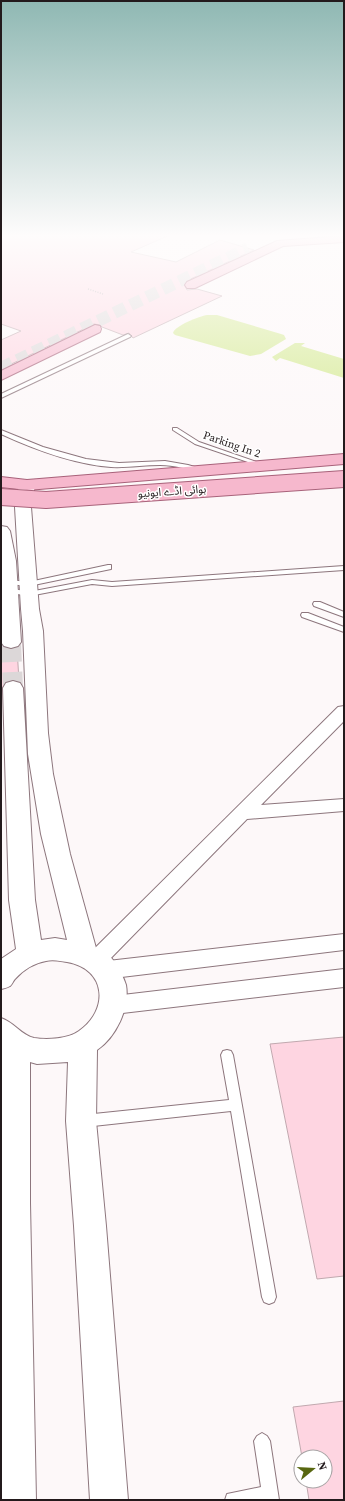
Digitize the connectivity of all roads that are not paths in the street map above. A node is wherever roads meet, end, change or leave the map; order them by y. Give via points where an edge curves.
1 (95, 329) dead end
2 (128, 336) dead end
3 (1, 376) edge
4 (1, 396) edge
5 (175, 429) dead end
6 (1, 432) edge
7 (344, 459) edge
8 (262, 465) junction
9 (202, 470) junction
10 (344, 480) edge
11 (27, 485) junction
12 (1, 489) edge
13 (1, 531) edge
14 (108, 567) dead end
15 (344, 568) edge
16 (19, 587) junction
17 (317, 604) dead end
18 (305, 615) dead end
19 (344, 615) edge
20 (344, 630) edge
21 (33, 631) junction
22 (13, 688) tunnel mouth
23 (344, 711) edge
24 (344, 805) edge
25 (244, 813) junction
26 (344, 942) edge
27 (30, 954) junction
28 (95, 961) junction
29 (1, 978) edge
30 (344, 978) edge
31 (114, 1005) junction
32 (9, 1037) edge
33 (83, 1043) junction
34 (227, 1055) dead end
35 (236, 1104) junction
36 (81, 1121) junction
37 (269, 1297) dead end
38 (262, 1441) dead end
39 (271, 1497) edge
40 (17, 1500) edge
41 (109, 1500) edge
42 (233, 1500) edge

1 - 3 main road
2 - 4 lane
5 - 8 lane, Parking In 2 via 197,443
6 - 9 lane via 79,460 98,464 164,463
7 - 8 main road, ہوائی اڈے ایونیو
8 - 9 main road, ہوائی اڈے ایونیو
9 - 11 main road, ہوائی اڈے ایونیو
10 - 12 main road, ہوائی اڈے ایونیو, bridge via 46,500
11 - 12 main road, ہوائی اڈے ایونیو
11 - 16 street via 23,507
13 - 16 street via 7,561
14 - 16 lane
15 - 16 lane via 112,584 92,582
16 - 21 street
16 - 21 street via 10,637
17 - 19 lane
18 - 20 lane
21 - 28 street via 44,794 55,845
22 - 27 street via 22,900
23 - 25 street
24 - 25 street
25 - 28 street
26 - 28 street
27 - 28 street via 48,949 67,949
27 - 29 street via 15,962
28 - 31 street via 112,981
30 - 31 street
31 - 33 street via 107,1021 97,1034
32 - 33 street via 32,1050 48,1053 67,1050
32 - 40 street via 14,1203
33 - 36 street
34 - 35 lane
35 - 36 lane
35 - 37 lane
36 - 41 street
38 - 39 lane
39 - 42 lane

